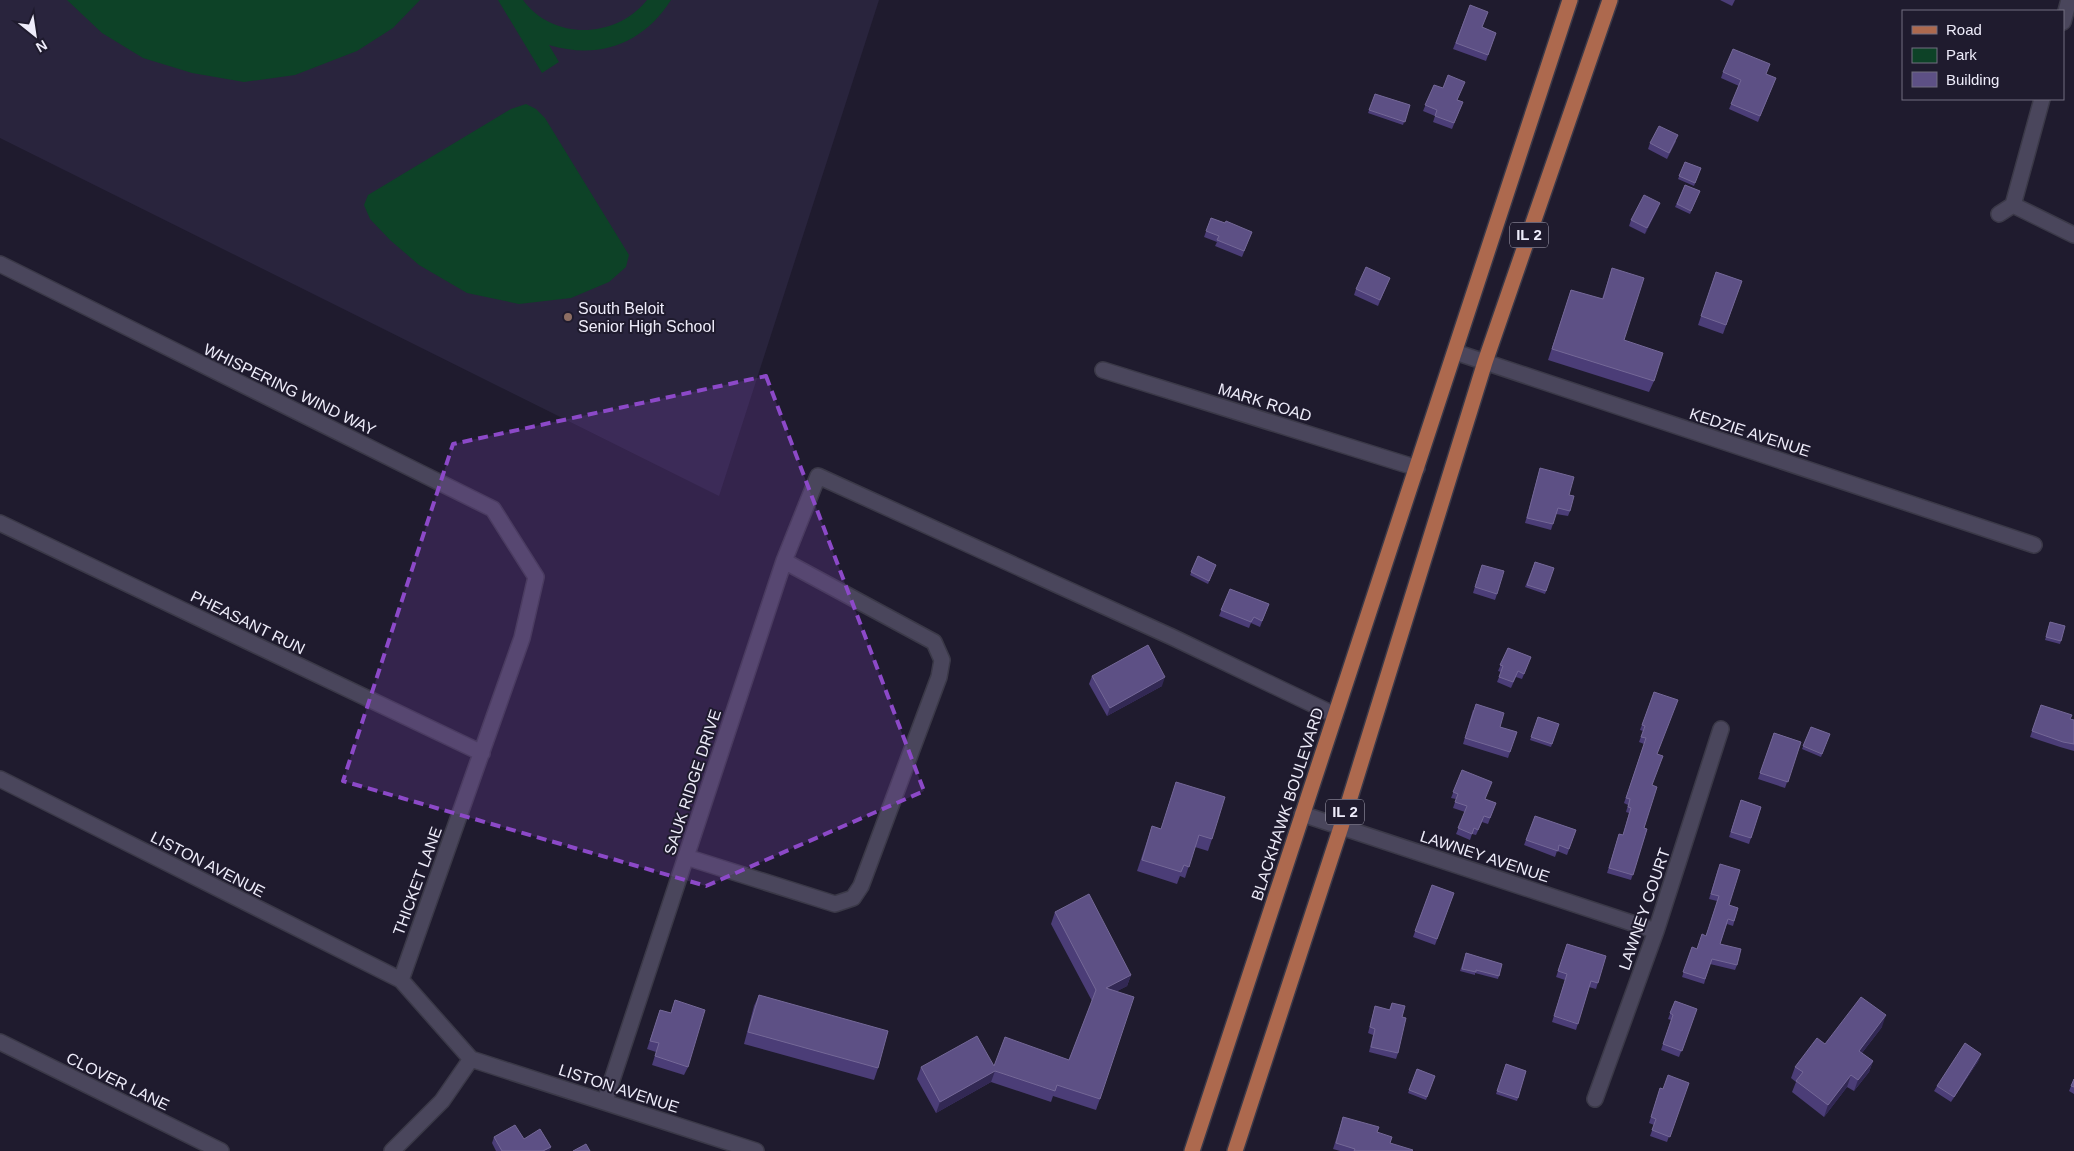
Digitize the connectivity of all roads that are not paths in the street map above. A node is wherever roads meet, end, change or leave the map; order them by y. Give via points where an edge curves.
1 (1570, 0) edge
2 (1610, 0) edge
3 (2069, 0) edge
4 (2064, 18) edge
5 (2042, 100) edge
6 (2013, 205) junction
7 (1999, 214) dead end
8 (2074, 235) edge
9 (0, 264) edge
10 (1455, 352) junction
11 (1485, 362) junction
12 (1103, 370) dead end
13 (1417, 468) junction
14 (0, 523) edge
15 (2034, 545) dead end
16 (784, 560) junction
17 (536, 577) joint
18 (1335, 715) junction
19 (1721, 729) dead end
20 (482, 753) junction
21 (0, 779) edge
22 (1302, 814) junction
23 (1341, 827) junction
24 (686, 856) junction
25 (1656, 930) junction
26 (401, 980) junction
27 (0, 1042) edge
28 (472, 1059) junction
29 (1595, 1099) dead end
30 (605, 1101) junction
31 (220, 1151) edge
32 (392, 1151) edge
33 (756, 1151) edge
34 (1192, 1151) edge
35 (1235, 1151) edge

1 - 10 main road, IL 2
2 - 11 main road, IL 2
3 - 4 street
5 - 6 street
6 - 7 street
6 - 8 street
9 - 17 street, WHISPERING WIND WAY via 493,509
10 - 11 street, KEDZIE AVENUE
10 - 13 main road, IL 2
11 - 15 street, KEDZIE AVENUE
11 - 23 main road, IL 2
12 - 13 street, MARK ROAD
13 - 18 main road, BLACKHAWK BOULEVARD / IL 2
14 - 20 street, PHEASANT RUN
16 - 18 street, SAUK RIDGE DRIVE via 818,476
16 - 24 street, SAUK RIDGE DRIVE
16 - 24 street via 934,642 942,660 939,677 861,886 853,898 836,904
17 - 20 street, THICKET LANE via 522,638
18 - 22 main road, BLACKHAWK BOULEVARD / IL 2
19 - 25 street, LAWNEY COURT
20 - 26 street, THICKET LANE
21 - 26 street, LISTON AVENUE
22 - 23 street, LAWNEY AVENUE
22 - 34 main road, BLACKHAWK BOULEVARD / IL 2
23 - 25 street, LAWNEY AVENUE
23 - 35 main road, IL 2
24 - 30 street, SAUK RIDGE DRIVE
25 - 29 street, LAWNEY COURT
26 - 28 street
27 - 31 street, CLOVER LANE
28 - 30 street, LISTON AVENUE
28 - 32 street via 442,1102
30 - 33 street, LISTON AVENUE

